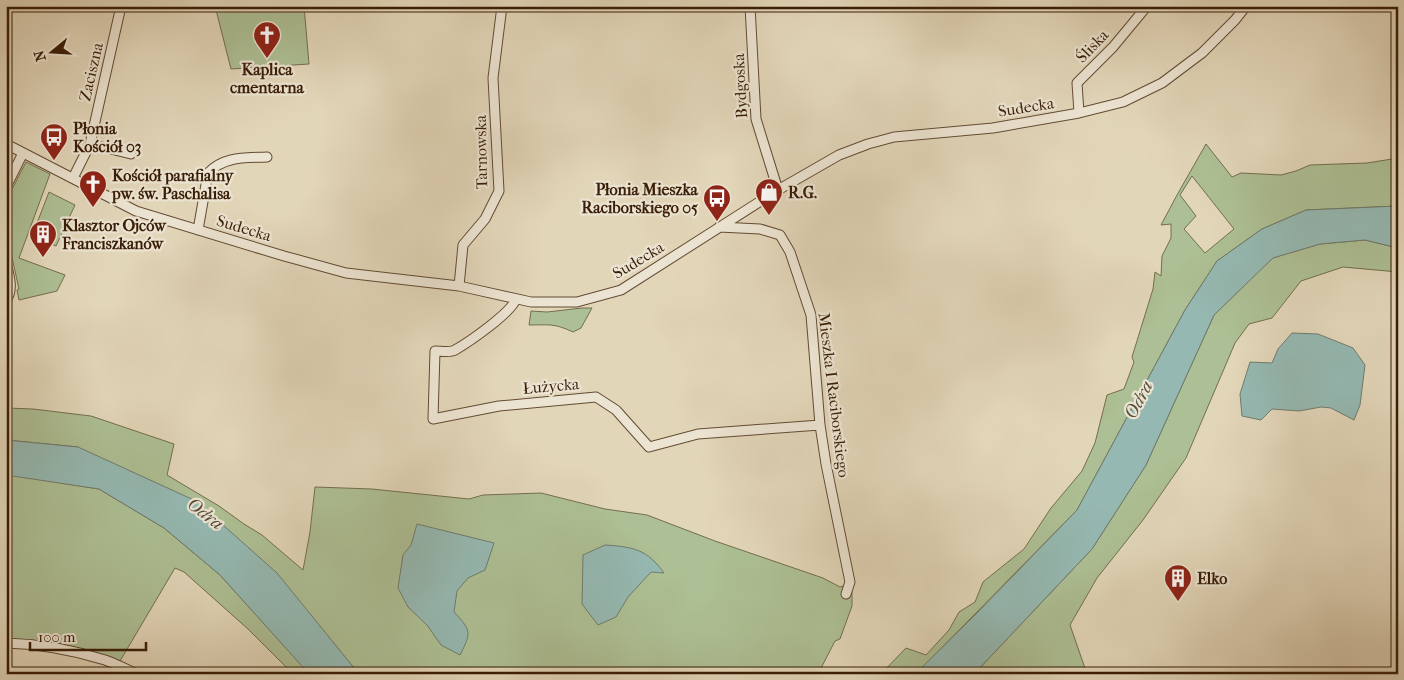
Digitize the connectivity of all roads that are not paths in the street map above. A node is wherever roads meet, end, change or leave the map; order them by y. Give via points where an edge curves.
1 (121, 6) edge
2 (502, 6) edge
3 (750, 6) edge
4 (1147, 6) edge
5 (1246, 6) edge
6 (1079, 114) junction
7 (6, 144) edge
8 (90, 144) junction
9 (24, 153) junction
10 (131, 154) dead end
11 (267, 157) dead end
12 (73, 178) junction
13 (6, 187) edge
14 (778, 190) junction
15 (719, 227) junction
16 (198, 230) junction
17 (6, 263) edge
18 (459, 286) junction
19 (516, 299) junction
20 (6, 300) edge
21 (820, 425) junction
22 (846, 594) dead end
23 (6, 643) edge
24 (137, 674) edge

1 - 8 street, Zaciszna
2 - 18 street, Tarnowska via 493,78 499,191 485,219 463,245
3 - 14 street, Bydgoska via 756,119
4 - 6 street, Śliska via 1113,48 1077,83
5 - 6 street, Sudecka via 1202,53 1162,83 1123,102
6 - 14 street, Sudecka via 993,128 894,137 839,155
7 - 9 street, Sudecka
8 - 10 street
8 - 12 street, Zaciszna
9 - 12 street, Sudecka
9 - 13 street
11 - 16 street via 224,161 208,173
12 - 16 street, Sudecka via 136,211
14 - 15 street, Sudecka
15 - 19 street, Sudecka via 621,290 578,302
15 - 21 street, Mieszka I Raciborskiego via 760,229 780,235 790,252 811,316
16 - 18 street, Sudecka via 346,273
17 - 20 street via 10,295
18 - 19 street, Sudecka
19 - 21 street, Łużycka via 493,323 453,351 435,351 433,419 498,406 596,397 616,410 649,447 698,434
21 - 22 street, Mieszka I Raciborskiego via 850,582
23 - 24 street via 33,644 79,653 106,660

